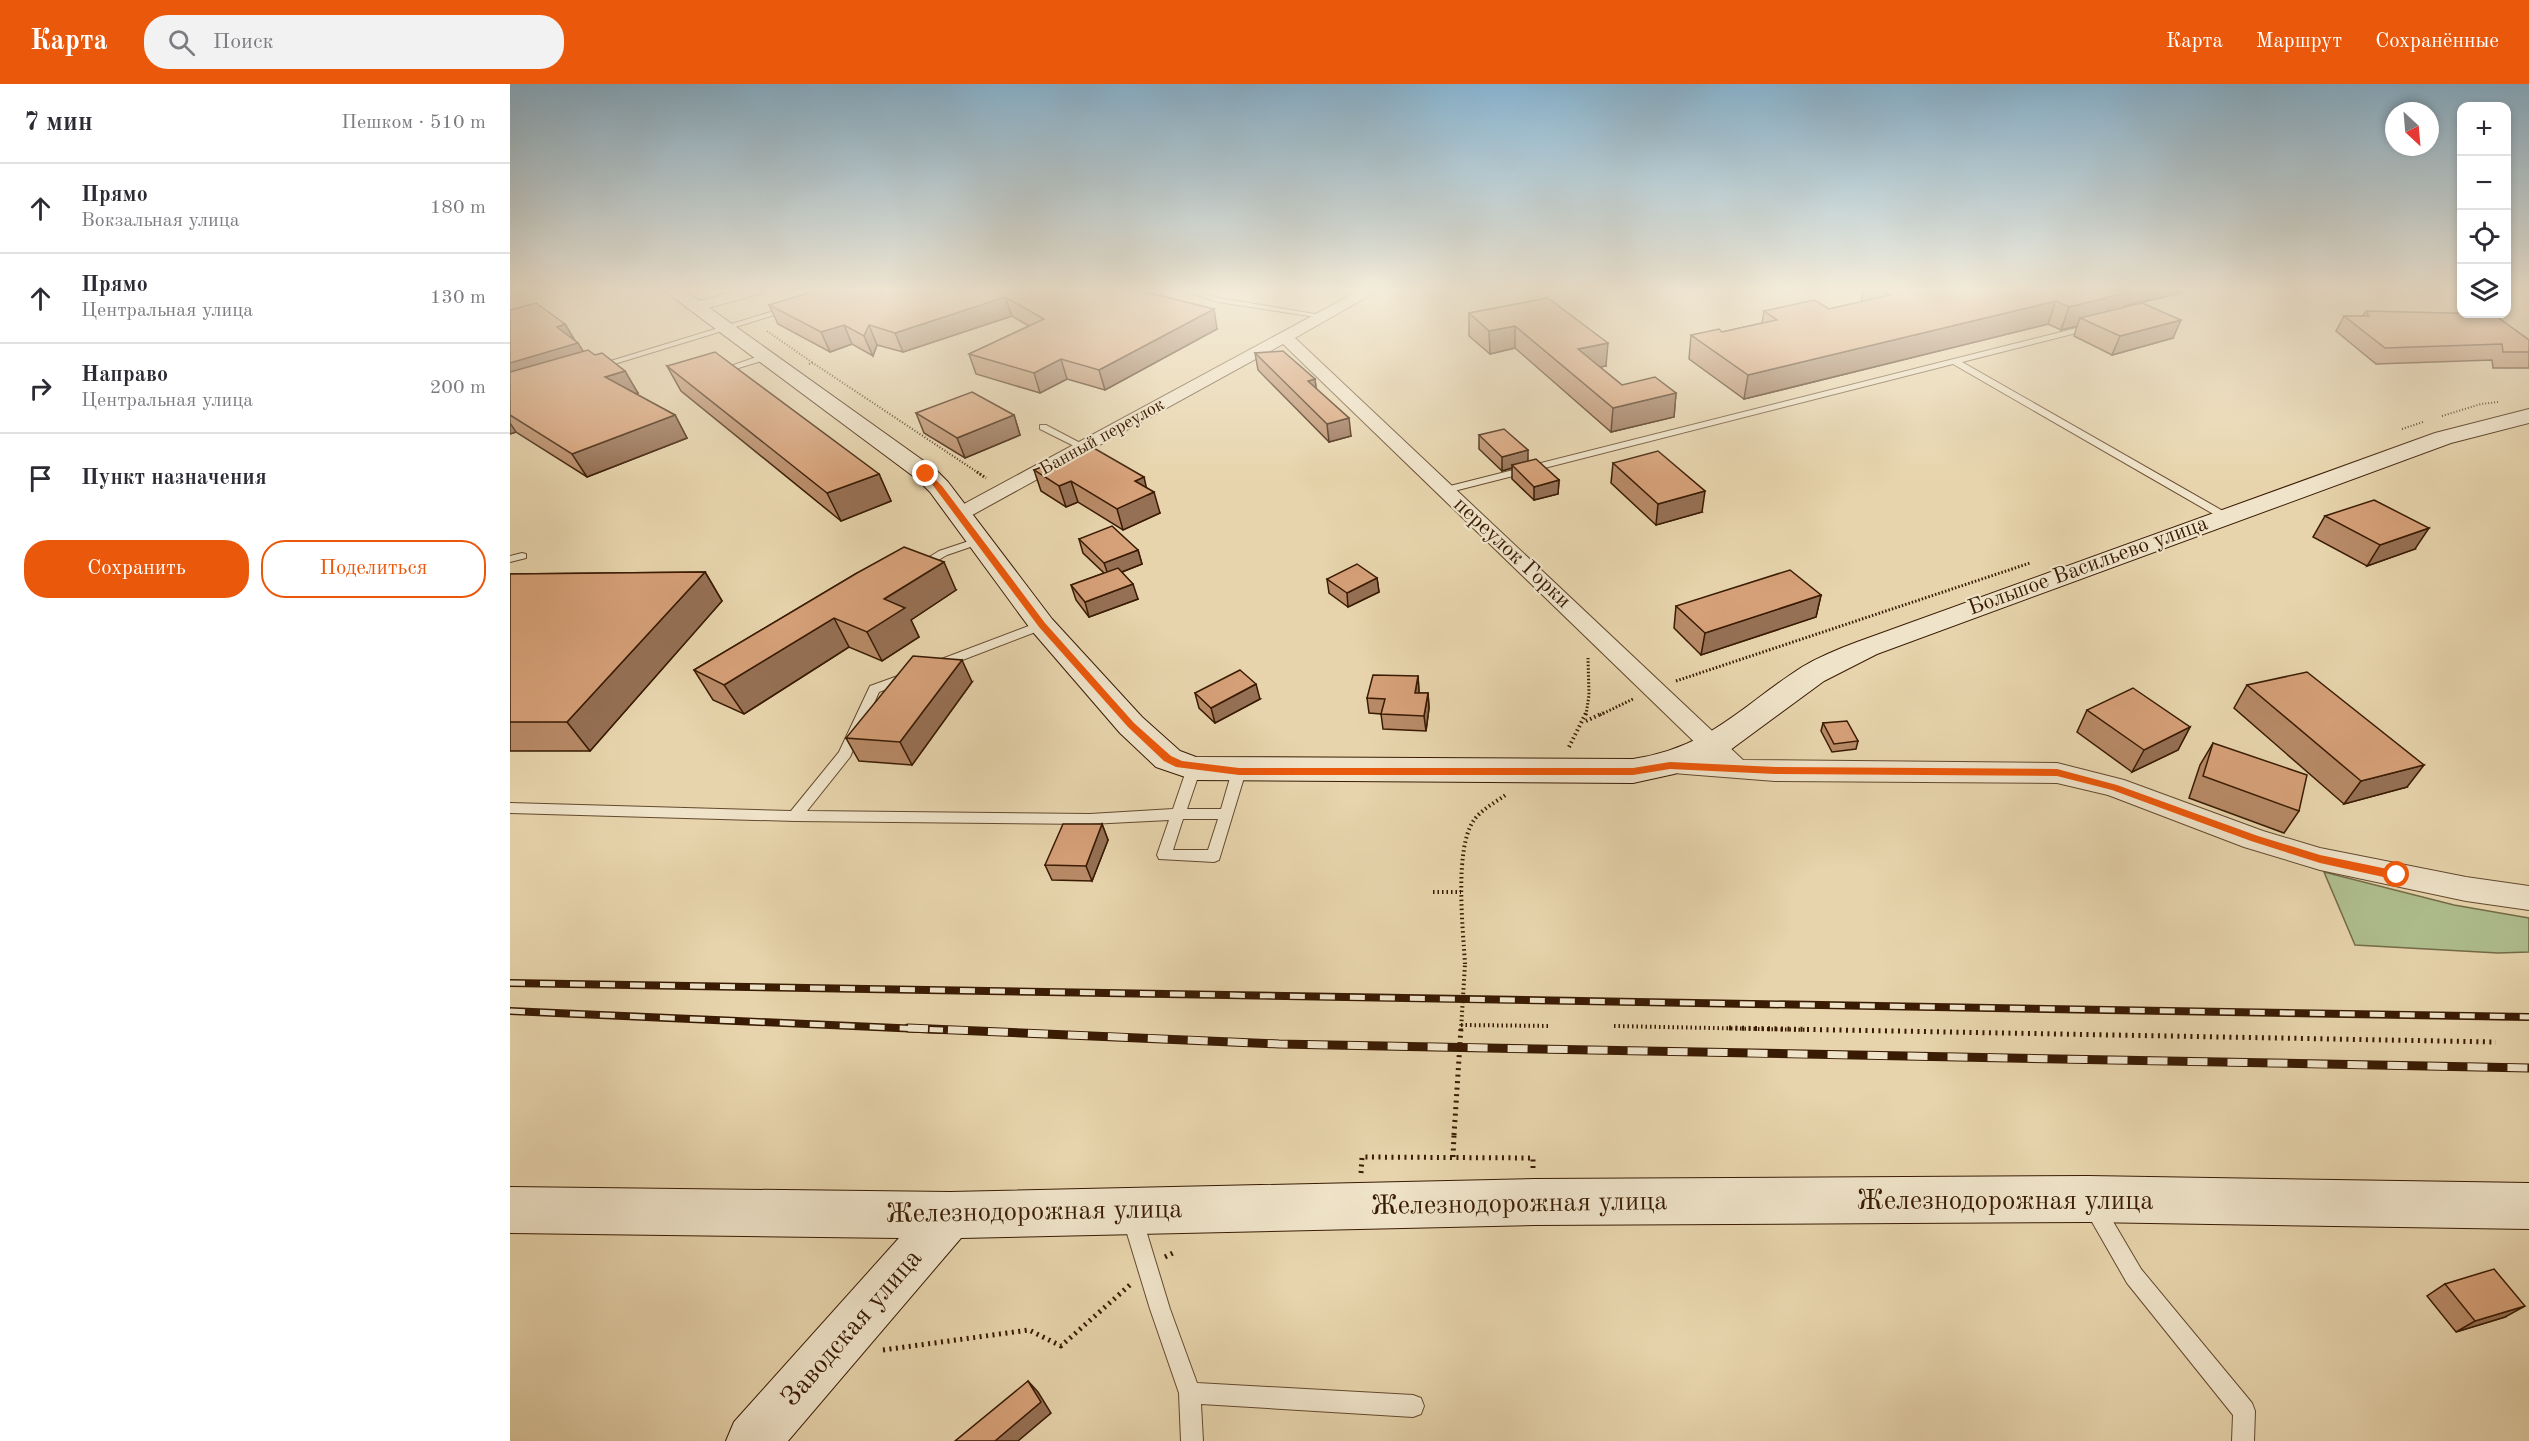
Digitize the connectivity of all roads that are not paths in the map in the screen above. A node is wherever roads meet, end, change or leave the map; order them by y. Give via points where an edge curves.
1 (643, 352) edge
2 (758, 352) edge
3 (1257, 352) edge
4 (1301, 352) edge
5 (1988, 352) edge
6 (765, 357) junction
7 (1954, 361) junction
8 (729, 368) edge
9 (585, 370) edge
10 (2529, 416) edge
11 (1043, 427) dead end
12 (1083, 447) junction
13 (1446, 490) junction
14 (958, 515) junction
15 (2226, 517) junction
16 (978, 541) junction
17 (522, 556) dead end
18 (510, 559) edge
19 (913, 570) edge
20 (1042, 625) junction
21 (1716, 747) junction
22 (1670, 765) junction
23 (1194, 768) junction
24 (1740, 769) junction
25 (1239, 771) junction
26 (510, 808) edge
27 (1178, 814) junction
28 (1226, 814) junction
29 (795, 816) junction
30 (2529, 898) edge
31 (2088, 1199) junction
32 (2527, 1208) edge
33 (510, 1210) edge
34 (1131, 1212) junction
35 (950, 1215) junction
36 (1190, 1393) junction
37 (1413, 1406) dead end
38 (753, 1441) edge
39 (1192, 1441) edge
40 (2243, 1441) edge

1 - 9 lane
2 - 6 main road, Большое Васильево улица
3 - 12 street, Банный переулок
4 - 13 street, переулок Горки
5 - 7 lane
6 - 8 lane
6 - 14 main road, Большое Васильево улица via 926,474
7 - 13 lane
7 - 15 lane
10 - 15 main road, Большое Васильево улица via 2443,438
11 - 12 lane
12 - 14 street, Банный переулок
13 - 21 street, переулок Горки
14 - 16 main road, Большое Васильево улица
15 - 21 main road, Большое Васильево улица via 1836,661 1811,675
16 - 19 lane via 943,553
16 - 20 main road, Большое Васильево улица
17 - 18 lane
20 - 23 main road, Большое Васильево улица via 1153,747 1168,759
20 - 29 lane via 874,689 845,754
21 - 22 main road, Большое Васильево улица
21 - 24 street, переулок Горки
22 - 24 street
22 - 25 main road, Большое Васильево улица via 1633,771
23 - 25 main road, Большое Васильево улица
23 - 27 lane
24 - 30 street via 2057,773 2114,787 2320,859
25 - 28 lane
26 - 29 lane
27 - 28 lane
27 - 28 lane via 1164,855 1214,856
27 - 29 lane via 1090,819
31 - 32 main road, Железнодорожная улица
31 - 34 main road, Железнодорожная улица via 1534,1202
31 - 40 lane via 2134,1276 2244,1411
33 - 35 main road, Железнодорожная улица
34 - 35 main road, Железнодорожная улица
34 - 36 lane
35 - 38 main road, Заводская улица
36 - 37 lane
36 - 39 lane

